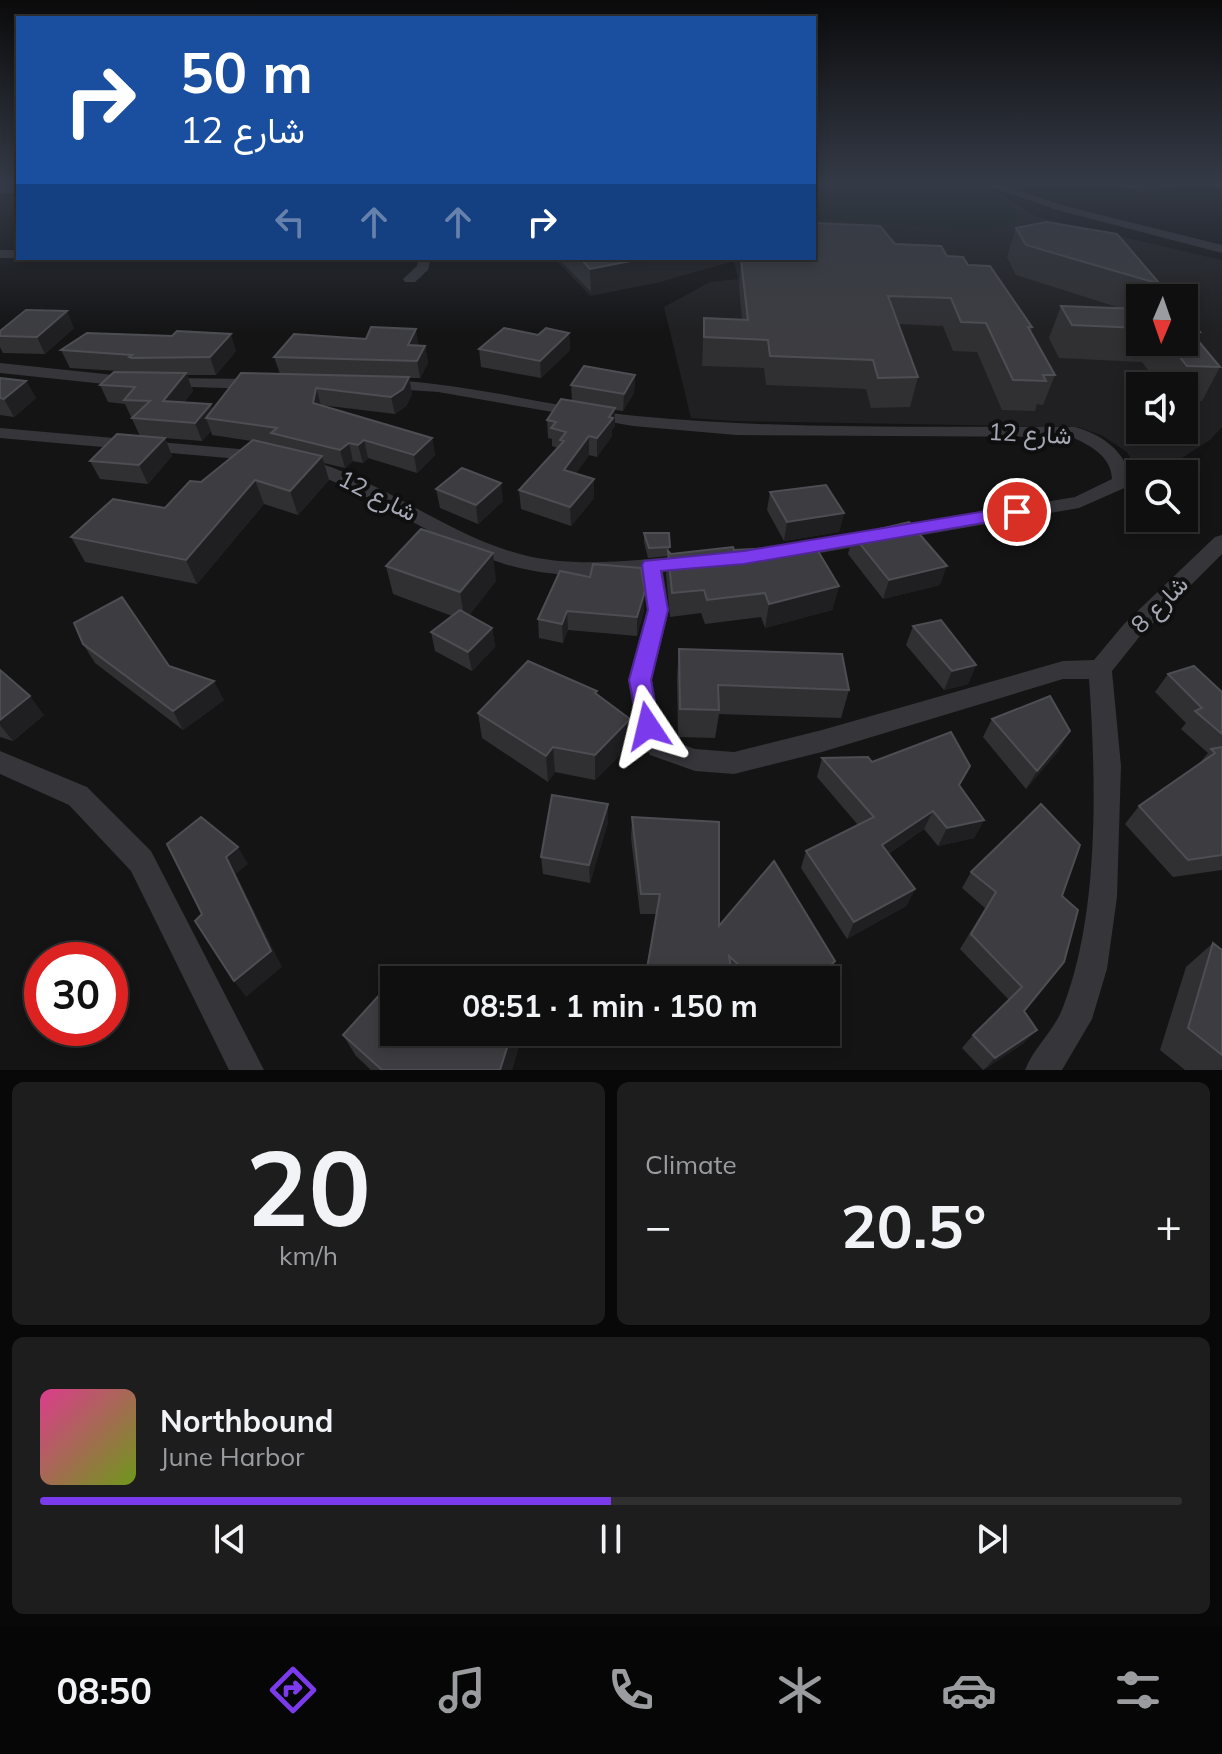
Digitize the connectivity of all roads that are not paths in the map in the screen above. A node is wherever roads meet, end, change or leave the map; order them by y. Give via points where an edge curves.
1 (1159, 233) edge
2 (1222, 249) edge
3 (425, 260) edge
4 (410, 279) dead end
5 (0, 368) edge
6 (276, 383) edge
7 (361, 384) edge
8 (0, 433) edge
9 (1222, 542) edge
10 (772, 554) edge
11 (713, 560) edge
12 (651, 565) junction
13 (1100, 669) junction
14 (0, 762) edge
15 (247, 1070) edge
16 (1042, 1070) edge

1 - 2 street
3 - 4 street
5 - 6 street via 139,383
7 - 10 street, شارع 12 via 438,387 633,421 736,430 1075,432 1110,452 1122,470 1122,482 1079,502
8 - 12 street, شارع 12 via 264,456 334,472 496,554 601,570
9 - 13 street, شارع 8
11 - 12 street, شارع 12
12 - 13 street via 658,610 640,680 648,726 659,747 695,760 734,763 1063,670
13 - 16 street via 1108,766 1102,897 1091,969 1076,1019
14 - 15 street via 78,796 141,861

